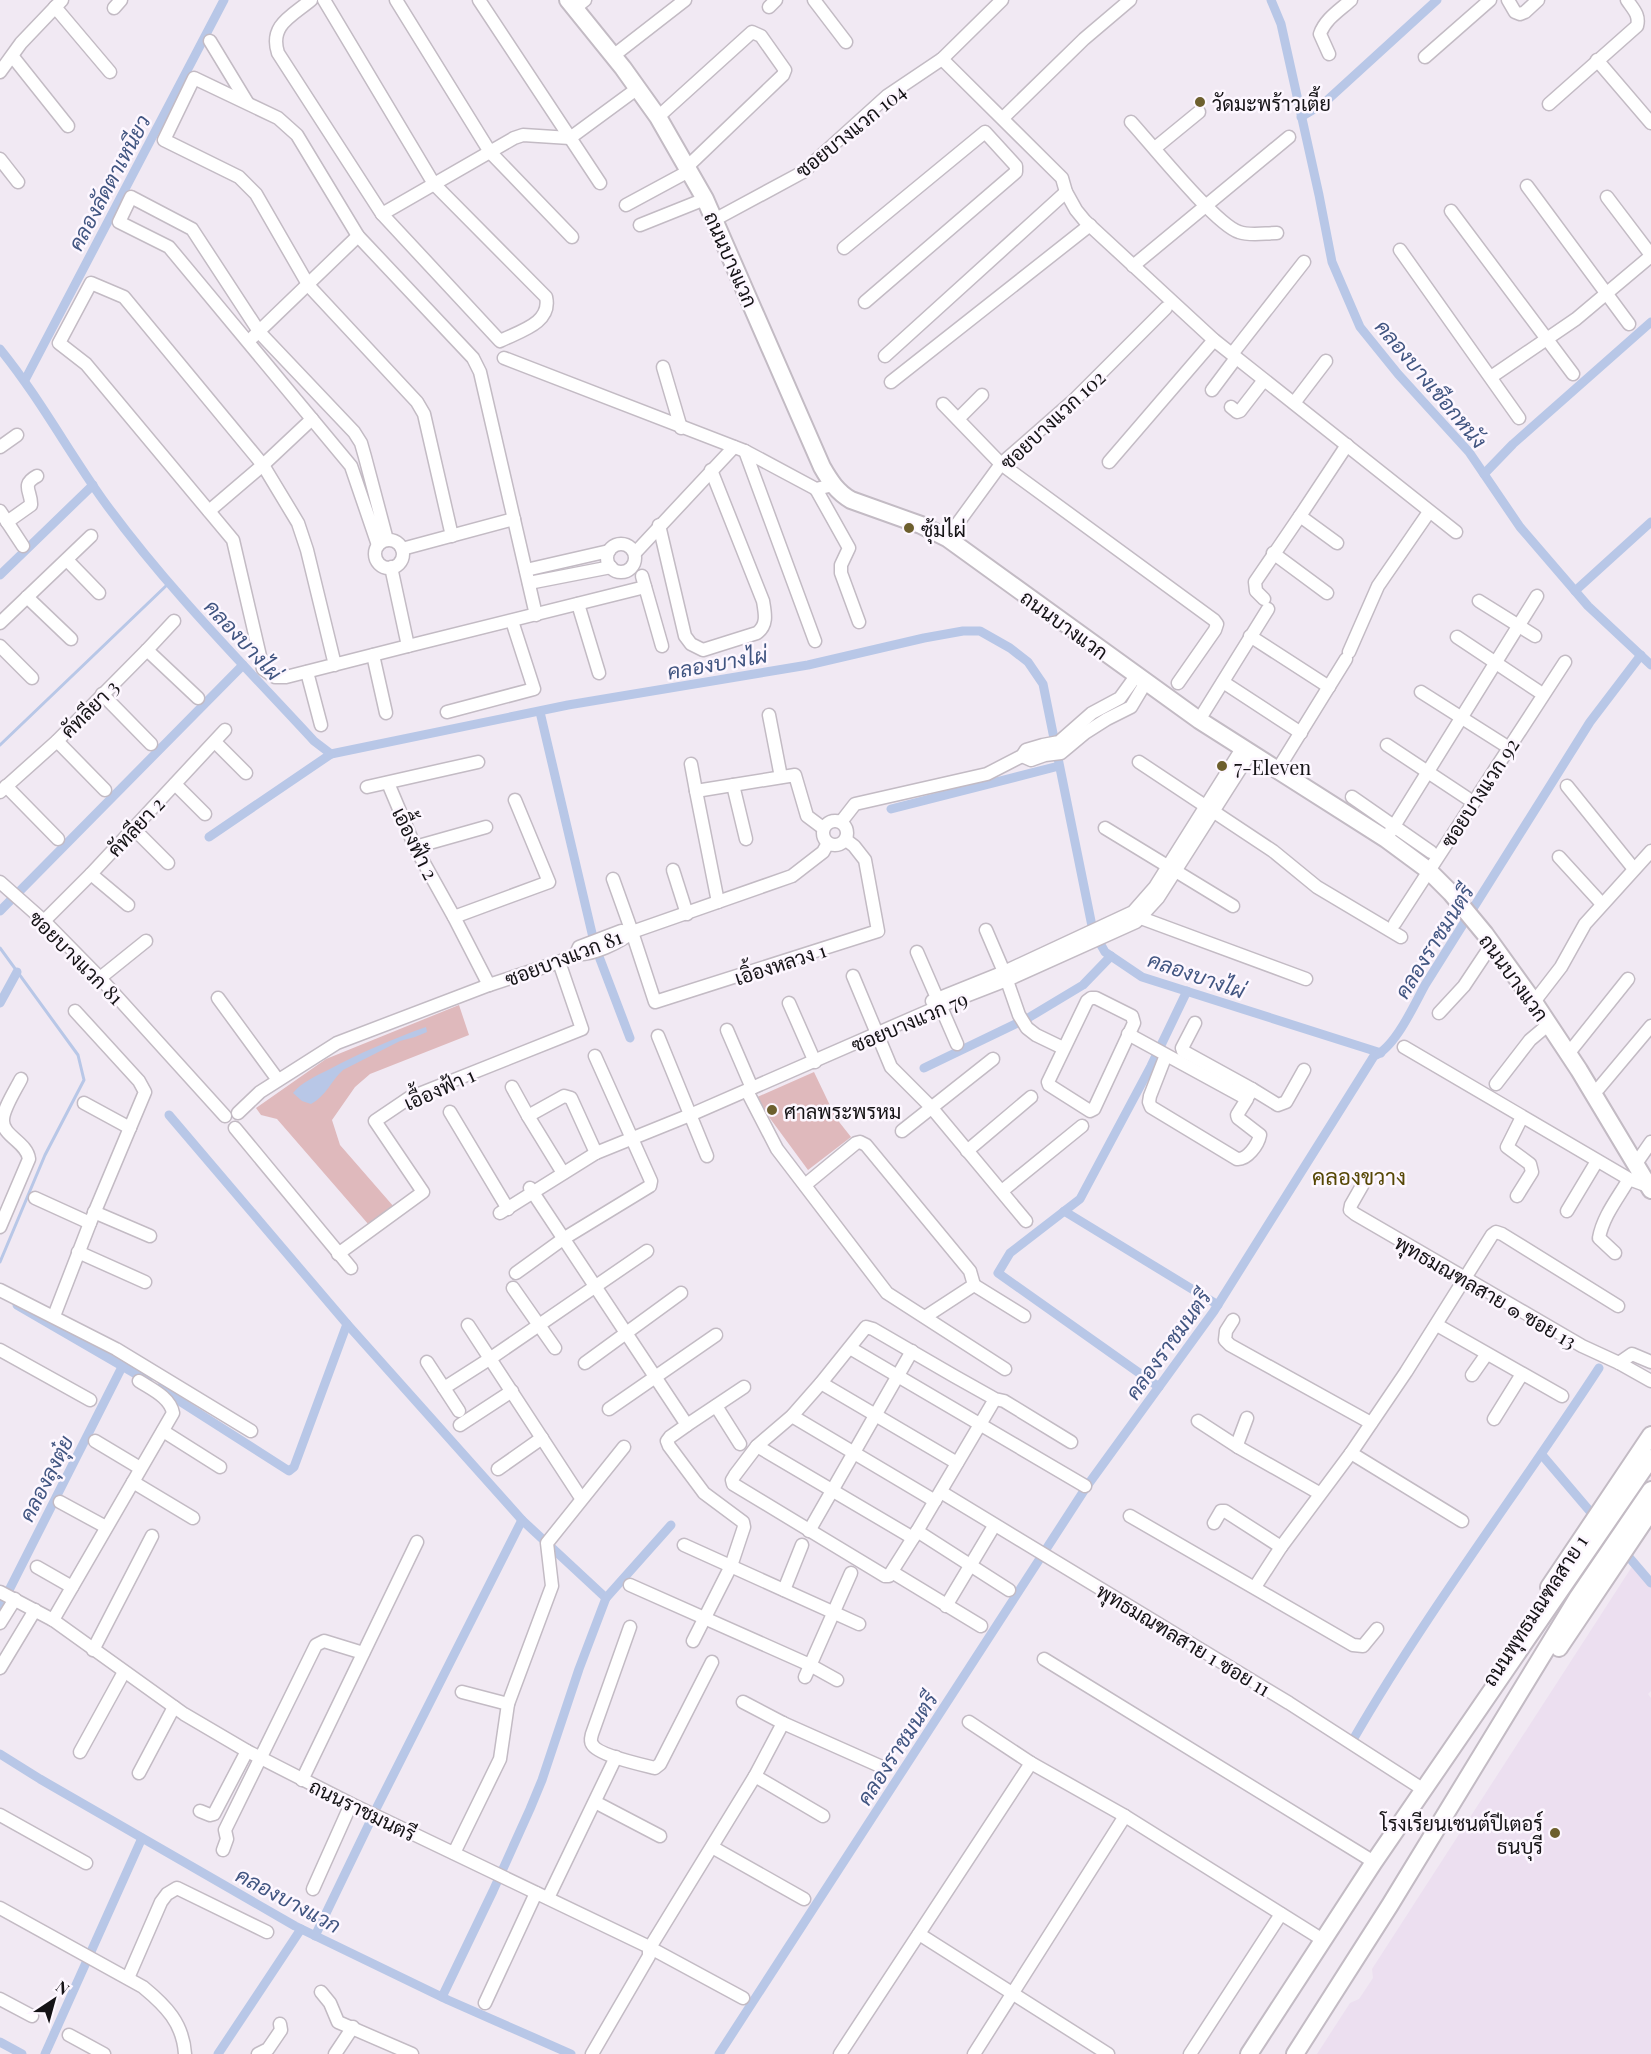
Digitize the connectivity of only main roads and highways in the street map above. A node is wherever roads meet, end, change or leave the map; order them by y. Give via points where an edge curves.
1 (576, 3) edge
2 (1649, 1188) edge
3 (1651, 1435) edge
4 (1651, 1458) edge
5 (1651, 1490) edge
6 (1647, 1516) edge
7 (1585, 1542) junction
8 (1450, 1807) junction
9 (1249, 2054) edge
10 (1295, 2054) edge

1 - 2 main road, ถนนบางแวก via 658,117 705,199 822,467 842,495 946,538 1199,720 1390,832 1450,892 1489,939 1592,1092 1632,1172
3 - 7 main road, ถนนพุทธมณฑลสาย 1 via 1615,1486
4 - 7 main road, ถนนพุทธมณฑลสาย 1
5 - 8 main road, ถนนพุทธมณฑลสาย 1 via 1607,1552
6 - 8 main road, ถนนพุทธมณฑลสาย 1 via 1498,1744
7 - 9 main road, ถนนพุทธมณฑลสาย 1 via 1461,1721 1424,1790
8 - 10 main road, ถนนพุทธมณฑลสาย 1

